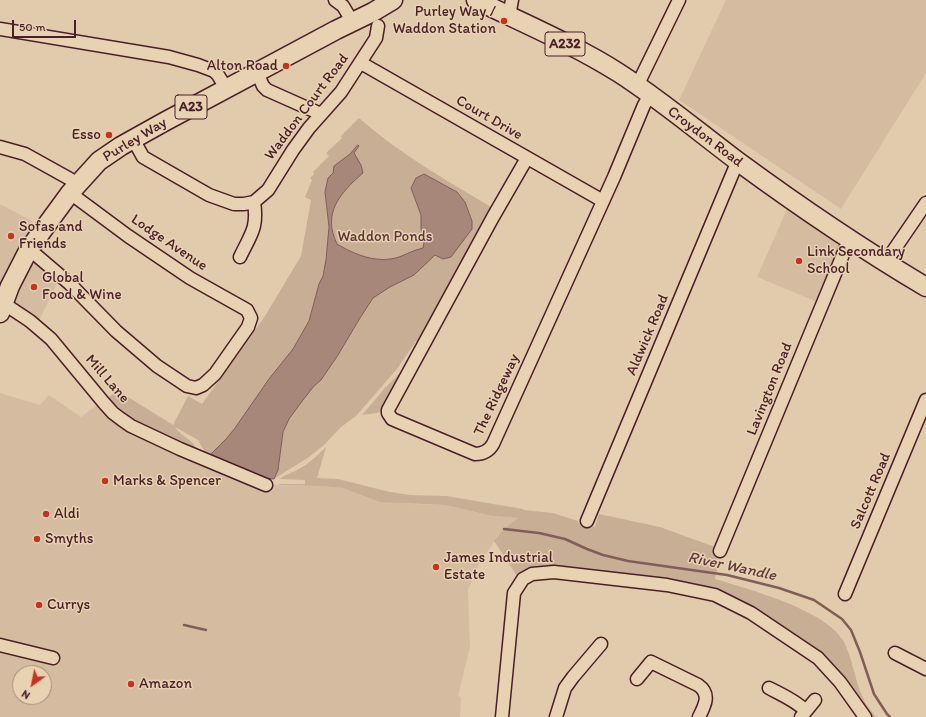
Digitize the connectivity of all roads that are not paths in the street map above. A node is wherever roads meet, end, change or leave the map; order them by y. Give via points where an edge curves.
1 (335, 0) edge
2 (393, 0) edge
3 (476, 0) edge
4 (679, 0) edge
5 (511, 8) edge
6 (352, 21) junction
7 (378, 26) dead end
8 (0, 29) edge
9 (361, 63) junction
10 (257, 72) junction
11 (226, 88) junction
12 (643, 91) junction
13 (321, 114) junction
14 (133, 139) junction
15 (0, 147) edge
16 (527, 158) junction
17 (739, 162) junction
18 (72, 186) junction
19 (603, 201) junction
20 (254, 202) junction
21 (926, 203) edge
22 (849, 240) junction
23 (29, 249) junction
24 (240, 257) dead end
25 (885, 263) junction
26 (926, 287) edge
27 (1, 306) edge
28 (926, 400) edge
29 (266, 485) dead end
30 (587, 521) dead end
31 (720, 551) dead end
32 (845, 594) dead end
33 (601, 644) dead end
34 (0, 646) edge
35 (895, 653) dead end
36 (53, 658) dead end
37 (926, 669) edge
38 (637, 679) dead end
39 (768, 688) dead end
40 (816, 700) dead end
41 (803, 714) edge
42 (502, 717) edge
43 (556, 717) edge
44 (699, 717) edge
45 (865, 717) edge

1 - 6 street via 343,6
2 - 6 highway, A23
3 - 5 highway, Croydon Road / A232
4 - 12 street, The Ridgeway
5 - 12 highway, Croydon Road / A232
6 - 10 highway, Purley Way / A23
7 - 9 street, Waddon Court Road via 376,38
8 - 11 street via 169,57 214,70
9 - 13 street, Waddon Court Road via 341,92
9 - 16 street, Court Drive
10 - 11 highway, Purley Way / A23
10 - 13 street via 267,90
11 - 14 highway, Purley Way / A23
12 - 17 highway, Croydon Road / A232
12 - 19 street, The Ridgeway via 644,105
13 - 20 street, Waddon Court Road via 293,150 268,190
14 - 18 highway, Purley Way / A23 via 99,161
14 - 20 street via 144,157 209,195 234,204
15 - 18 street, Lodge Avenue via 25,154
16 - 19 street, Court Drive
16 - 19 street, The Ridgeway via 390,405 388,413 392,419 475,454 483,453 491,447
17 - 22 highway, Croydon Road / A232
17 - 30 street, Aldwick Road
18 - 23 highway, Purley Way / A23
18 - 23 street, Lodge Avenue via 128,236 190,278 247,310 251,318 248,327 215,374 196,388 187,386 157,366 116,331 70,284
20 - 24 street via 255,227
21 - 25 street
22 - 25 highway, Croydon Road / A232
22 - 31 street, Lavington Road
23 - 27 highway, Purley Way / A23
25 - 26 highway, Croydon Road / A232
27 - 29 street, Mill Lane via 30,321 51,339 104,403 131,426
28 - 32 street, Salcott Road
33 - 43 street via 565,688
34 - 36 street
35 - 37 street
38 - 44 street via 651,662 698,685 706,696
39 - 41 street via 795,701
40 - 41 street
42 - 45 street via 514,593 523,579 532,574 554,572 681,587 715,595 738,605 818,658 840,682

